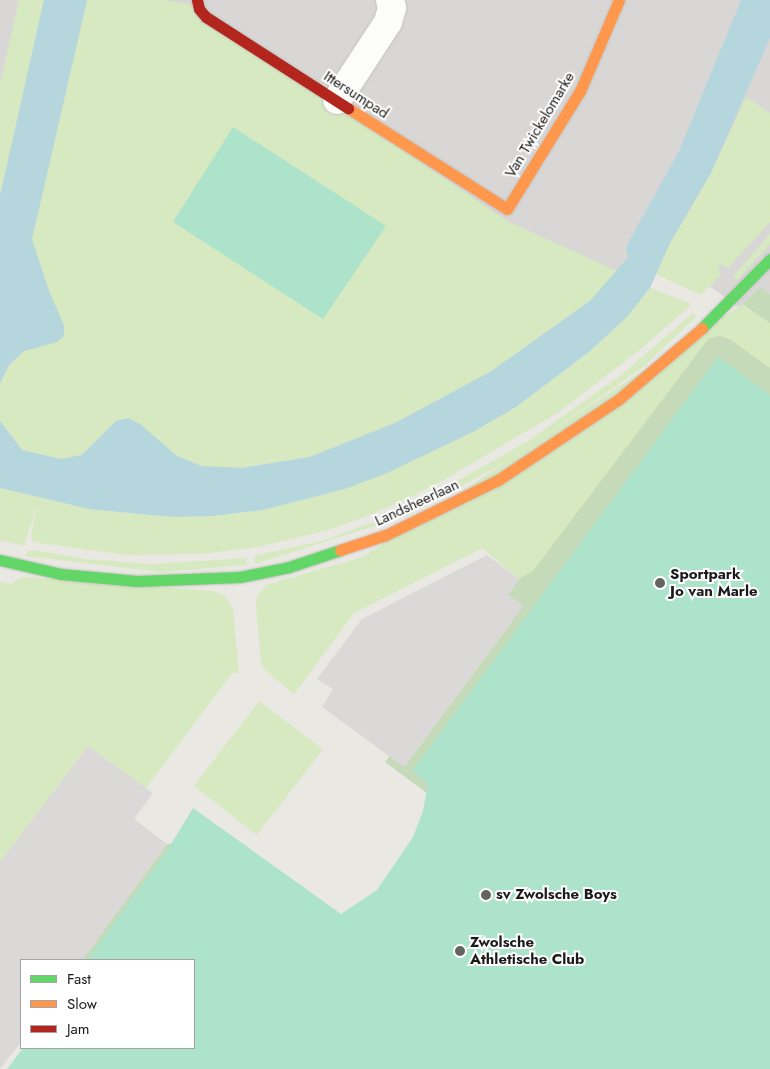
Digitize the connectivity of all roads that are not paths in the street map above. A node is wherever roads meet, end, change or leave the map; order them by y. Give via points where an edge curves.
1 (197, 0) edge
2 (390, 0) edge
3 (619, 0) edge
4 (337, 100) junction
5 (507, 209) joint
6 (770, 259) edge
7 (0, 560) edge

1 - 4 street, Ittersumpad via 206,17
2 - 4 street via 392,8 388,22
3 - 5 street, Van Twickelomarke via 580,91
4 - 5 street, Ittersumpad
6 - 7 street, Landsheerlaan via 698,332 599,414 498,480 386,535 288,567 230,578 137,582 97,579

